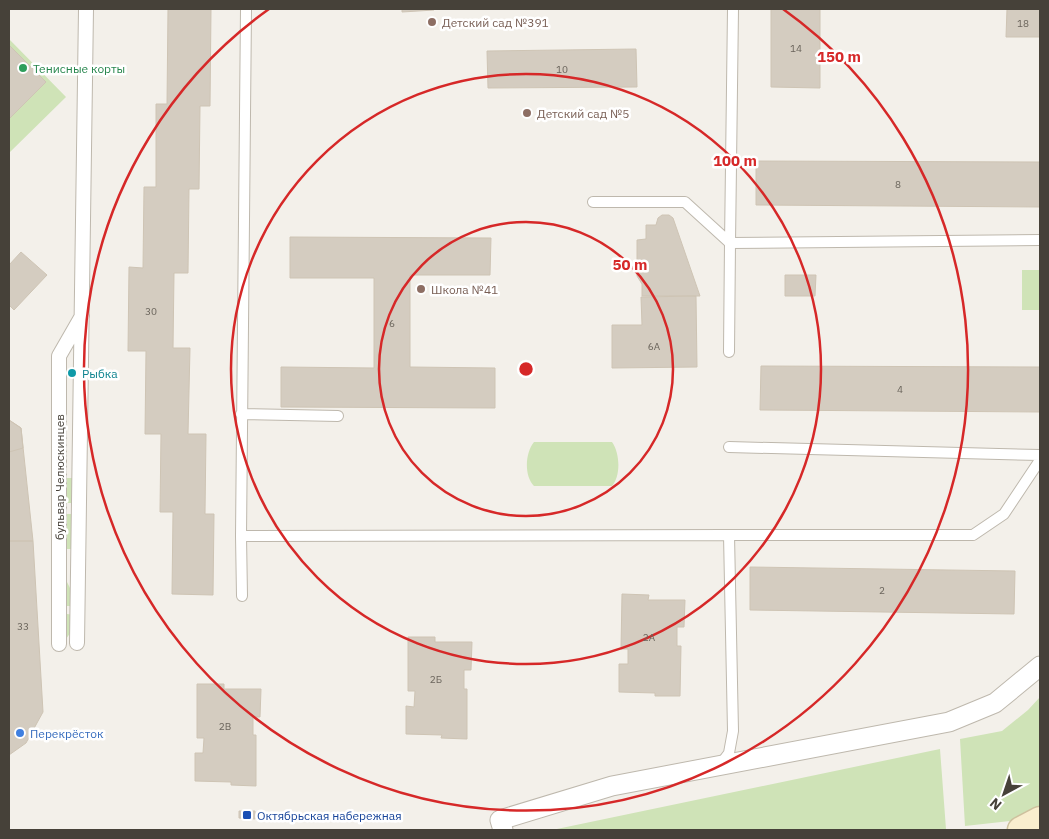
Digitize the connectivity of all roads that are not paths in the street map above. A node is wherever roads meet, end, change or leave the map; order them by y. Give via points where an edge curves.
1 (86, 9) edge
2 (246, 9) edge
3 (732, 9) edge
4 (593, 202) dead end
5 (1040, 240) edge
6 (730, 243) junction
7 (82, 316) junction
8 (729, 352) dead end
9 (241, 414) junction
10 (338, 416) dead end
11 (729, 447) dead end
12 (1040, 455) edge
13 (1040, 460) edge
14 (729, 534) junction
15 (241, 536) junction
16 (242, 596) dead end
17 (77, 643) dead end
18 (59, 644) dead end
19 (1040, 666) edge
20 (719, 766) junction
21 (1040, 820) edge
22 (503, 830) edge
23 (1021, 830) edge

1 - 7 street, бульвар Челюскинцев
2 - 9 lane
3 - 6 lane
4 - 6 lane via 685,202
5 - 6 lane
6 - 8 lane
7 - 17 street, бульвар Челюскинцев
7 - 18 street, бульвар Челюскинцев via 59,356
9 - 10 lane
9 - 15 lane
11 - 12 lane
13 - 14 lane via 1004,514 972,535
14 - 15 lane
14 - 20 lane via 733,731 729,752
15 - 16 lane
19 - 20 street via 995,703 949,722
20 - 22 street via 612,786 500,820
21 - 23 main road

